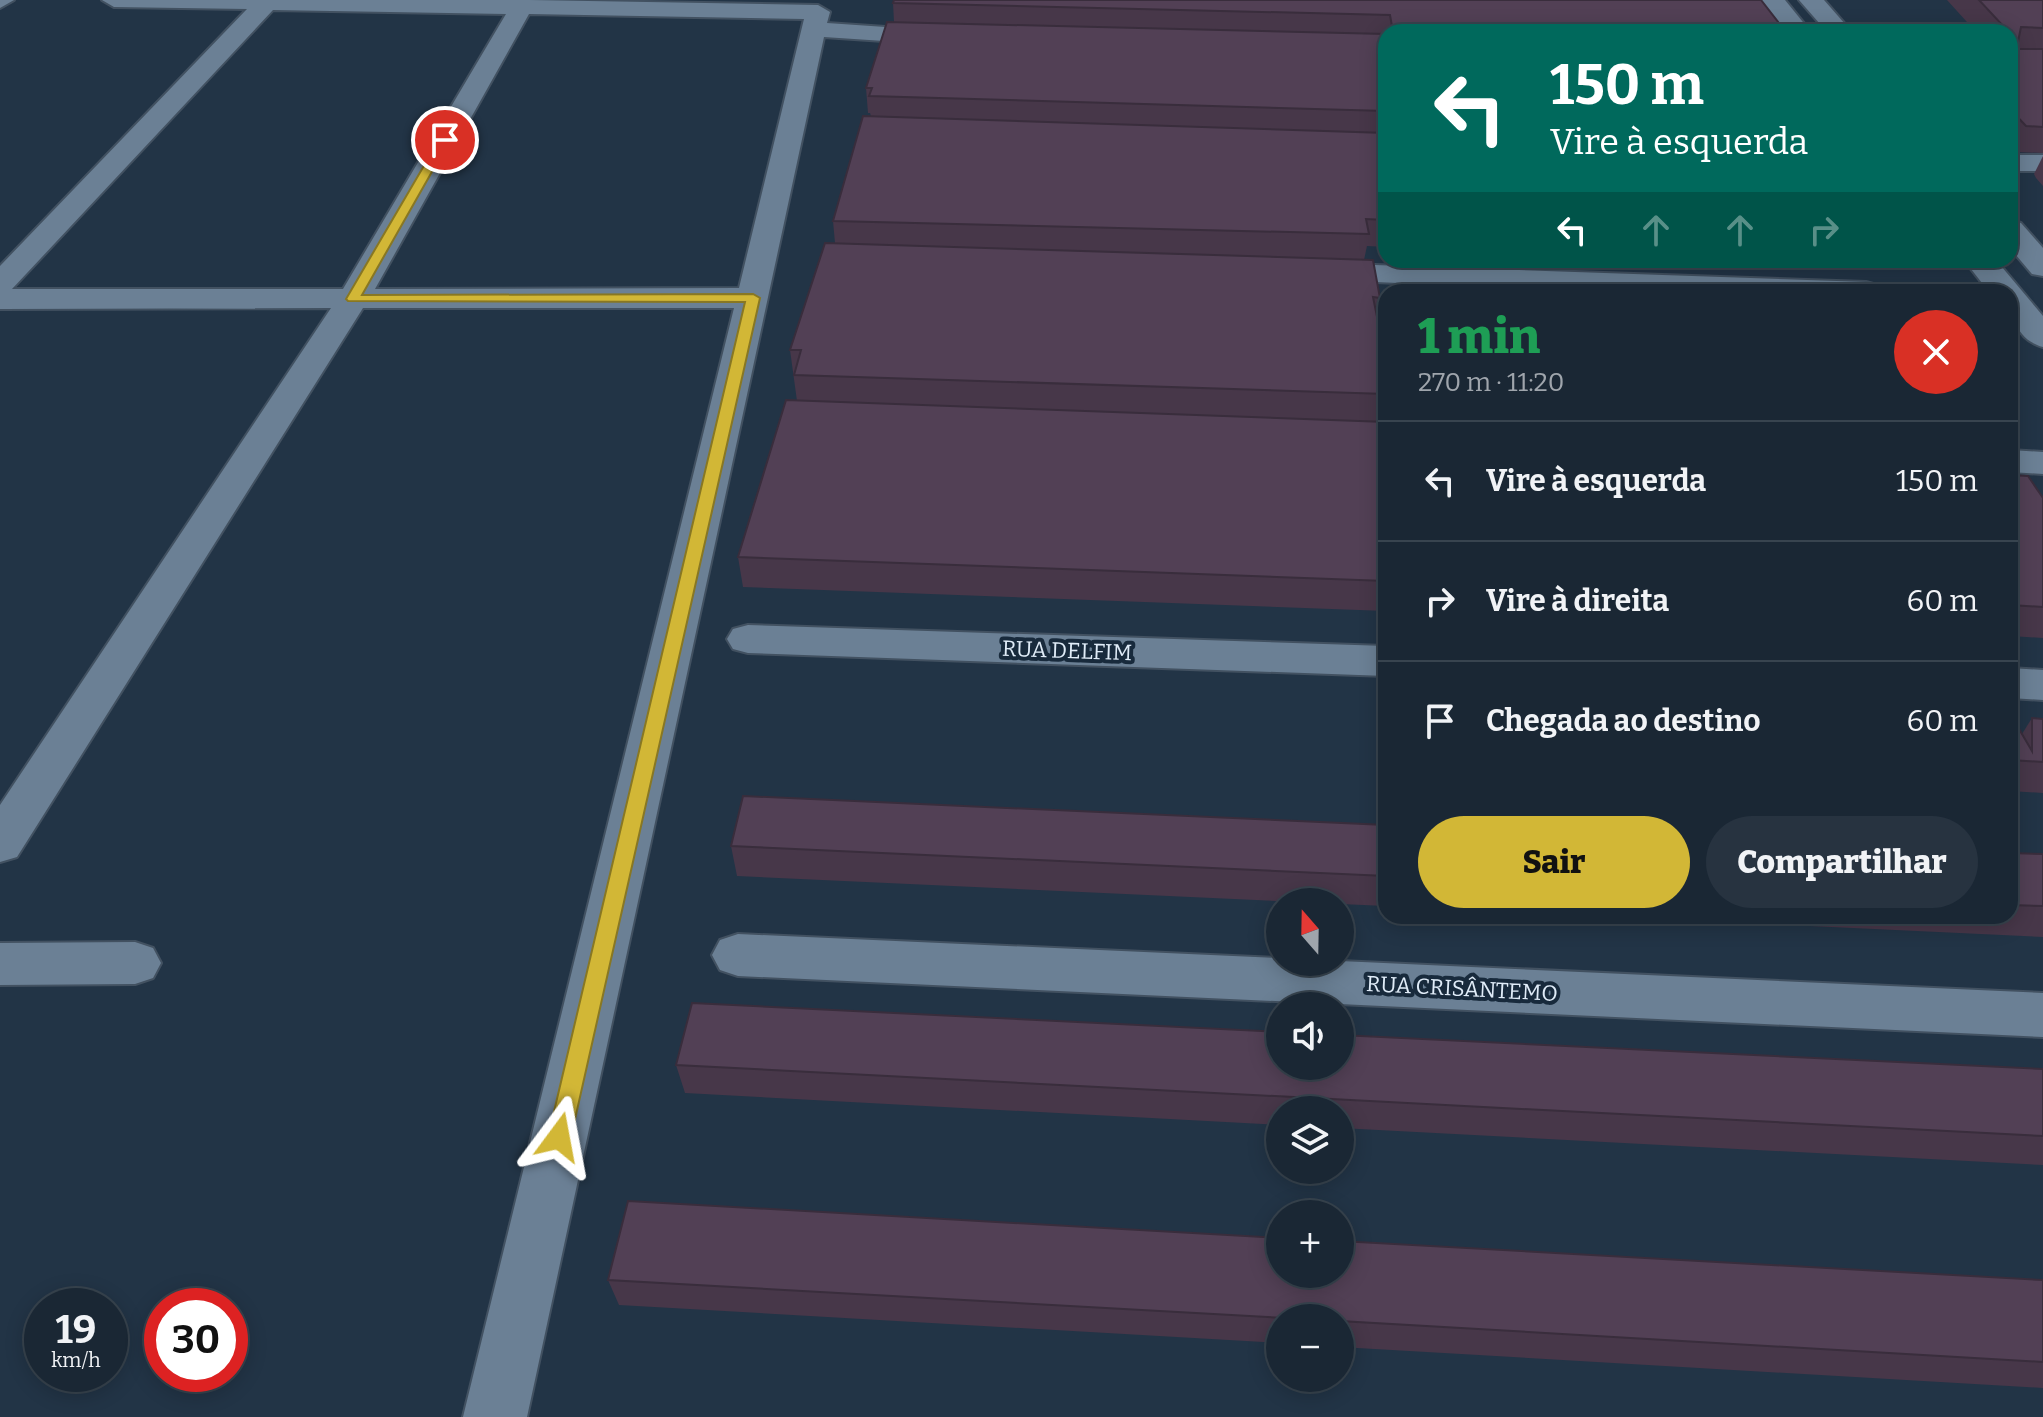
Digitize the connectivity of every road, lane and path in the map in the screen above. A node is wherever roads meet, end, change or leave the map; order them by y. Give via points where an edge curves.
1 (114, 0) edge
2 (1773, 0) edge
3 (1811, 0) edge
4 (265, 4) junction
5 (521, 8) junction
6 (1792, 24) edge
7 (1833, 24) edge
8 (815, 29) junction
9 (966, 39) edge
10 (2018, 163) edge
11 (2043, 163) edge
12 (2018, 238) edge
13 (2043, 267) edge
14 (1986, 268) edge
15 (1289, 271) edge
16 (0, 284) edge
17 (1646, 284) edge
18 (1999, 284) edge
19 (753, 298) junction
20 (0, 299) edge
21 (353, 299) junction
22 (2018, 307) edge
23 (2043, 337) edge
24 (2018, 461) edge
25 (2043, 463) edge
26 (748, 639) dead end
27 (1378, 661) edge
28 (2018, 683) edge
29 (2043, 685) edge
30 (0, 844) edge
31 (738, 955) dead end
32 (135, 963) dead end
33 (0, 964) edge
34 (2043, 1015) edge
35 (495, 1417) edge

1 - 4 street
2 - 6 street
3 - 7 street
4 - 5 street
4 - 16 street
5 - 8 street via 818,12
5 - 21 street
8 - 9 street
8 - 19 street
10 - 11 street
12 - 13 street
14 - 18 street
15 - 17 street
19 - 21 street
19 - 35 street
20 - 21 street
21 - 30 street
22 - 23 street
24 - 25 street
26 - 27 street, RUA DELFIM
28 - 29 street
31 - 34 street, RUA CRISÂNTEMO
32 - 33 street

